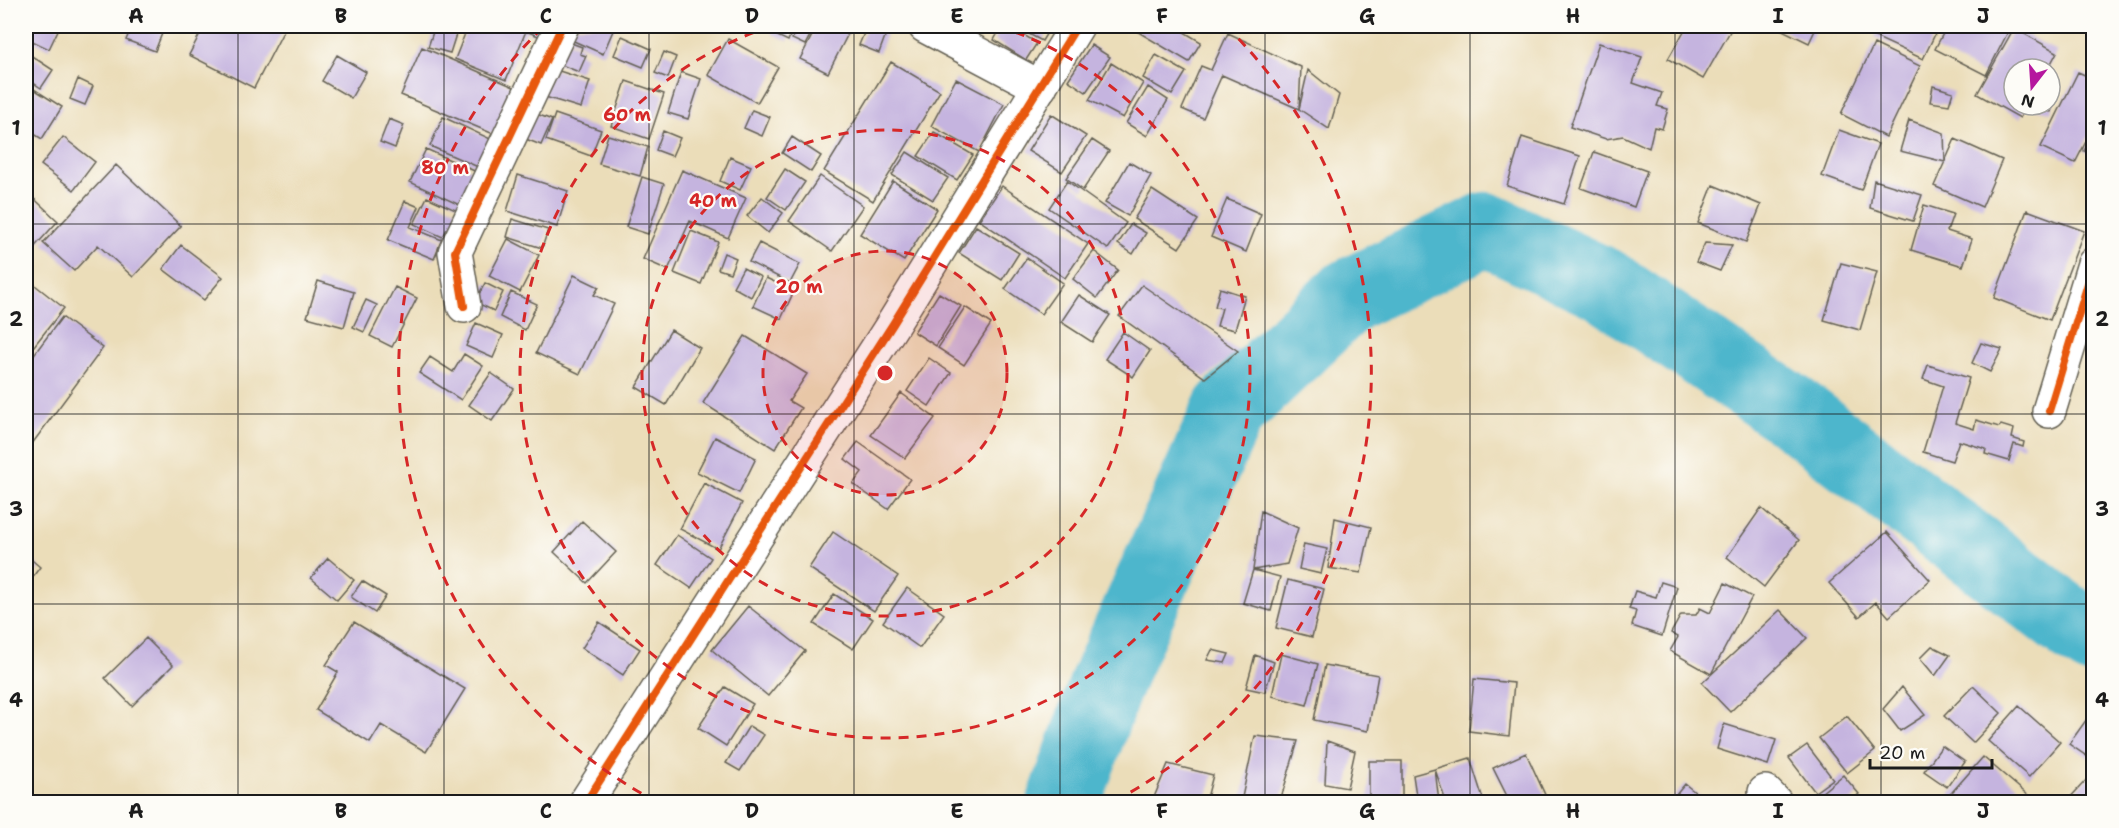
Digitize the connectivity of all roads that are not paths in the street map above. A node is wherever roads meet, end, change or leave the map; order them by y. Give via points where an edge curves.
1 (562, 26) edge
2 (925, 26) edge
3 (1077, 26) edge
4 (1040, 87) junction
5 (2094, 264) edge
6 (464, 306) dead end
7 (2049, 411) dead end
8 (586, 802) edge

1 - 6 street via 456,252
2 - 4 street
3 - 4 street
4 - 8 street
5 - 7 street

